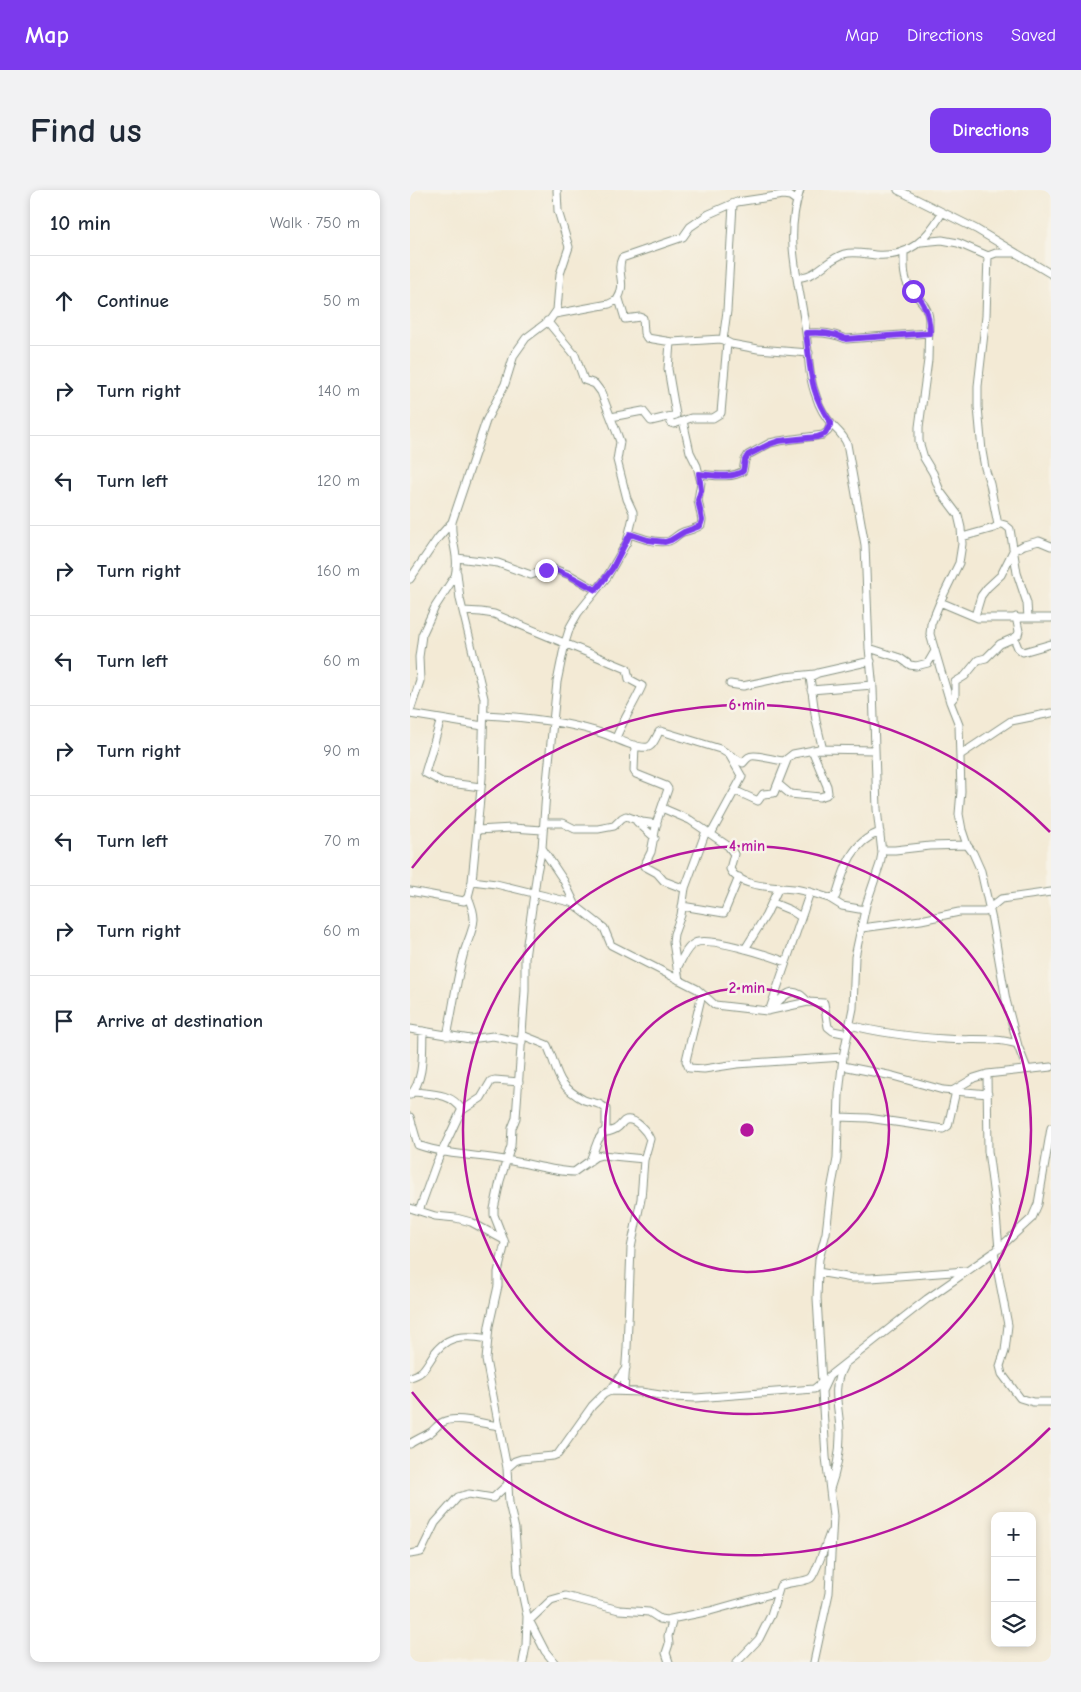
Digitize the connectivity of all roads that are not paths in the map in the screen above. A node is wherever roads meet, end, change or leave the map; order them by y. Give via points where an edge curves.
1 (557, 190) edge
2 (800, 190) edge
3 (898, 190) edge
4 (797, 201) junction
5 (734, 204) junction
6 (942, 213) junction
7 (920, 242) junction
8 (904, 252) junction
9 (1017, 253) junction
10 (988, 256) junction
11 (1051, 274) edge
12 (797, 278) junction
13 (619, 299) junction
14 (555, 314) junction
15 (547, 322) junction
16 (806, 333) junction
17 (930, 333) junction
18 (725, 341) junction
19 (670, 342) junction
20 (809, 353) junction
21 (611, 417) junction
22 (669, 417) junction
23 (683, 421) junction
24 (831, 423) junction
25 (699, 474) junction
26 (452, 522) junction
27 (998, 523) junction
28 (630, 534) junction
29 (962, 537) junction
30 (1051, 546) edge
31 (1014, 551) junction
32 (456, 558) junction
33 (456, 570) junction
34 (410, 579) edge
35 (596, 590) junction
36 (940, 602) junction
37 (463, 611) junction
38 (975, 616) junction
39 (1016, 617) junction
40 (1028, 618) junction
41 (1051, 618) edge
42 (1014, 638) junction
43 (565, 643) junction
44 (1051, 644) edge
45 (869, 648) junction
46 (935, 651) junction
47 (871, 662) junction
48 (818, 674) junction
49 (730, 684) dead end
50 (873, 685) junction
51 (811, 690) junction
52 (950, 702) junction
53 (411, 709) edge
54 (1051, 713) edge
55 (485, 715) junction
56 (440, 719) junction
57 (553, 723) junction
58 (483, 726) junction
59 (616, 738) junction
60 (635, 746) junction
61 (815, 749) junction
62 (875, 750) junction
63 (730, 755) junction
64 (960, 755) junction
65 (788, 760) junction
66 (778, 784) junction
67 (481, 787) junction
68 (736, 791) junction
69 (662, 808) junction
70 (635, 820) junction
71 (657, 824) junction
72 (543, 826) junction
73 (477, 830) junction
74 (880, 832) junction
75 (709, 833) junction
76 (655, 838) junction
77 (967, 845) junction
78 (542, 848) junction
79 (882, 850) junction
80 (739, 877) junction
81 (472, 881) junction
82 (779, 887) junction
83 (685, 890) junction
84 (410, 891) edge
85 (810, 892) junction
86 (1051, 892) edge
87 (534, 894) junction
88 (468, 897) junction
89 (829, 898) junction
90 (574, 903) junction
91 (772, 903) junction
92 (682, 906) junction
93 (989, 909) junction
94 (865, 910) junction
95 (801, 917) junction
96 (862, 928) junction
97 (745, 949) junction
98 (786, 962) junction
99 (678, 968) junction
100 (679, 980) junction
101 (702, 994) junction
102 (808, 1002) junction
103 (769, 1010) junction
104 (850, 1026) junction
105 (410, 1029) edge
106 (423, 1031) junction
107 (848, 1034) junction
108 (448, 1036) junction
109 (522, 1039) junction
110 (1017, 1044) junction
111 (843, 1057) junction
112 (843, 1066) junction
113 (1051, 1068) edge
114 (1027, 1069) junction
115 (987, 1074) junction
116 (519, 1082) junction
117 (954, 1091) junction
118 (412, 1093) edge
119 (988, 1094) junction
120 (462, 1110) junction
121 (410, 1117) edge
122 (838, 1118) junction
123 (1051, 1128) edge
124 (602, 1133) junction
125 (1050, 1145) edge
126 (441, 1152) junction
127 (644, 1159) junction
128 (507, 1160) junction
129 (590, 1161) junction
130 (410, 1208) edge
131 (419, 1211) junction
132 (504, 1240) junction
133 (997, 1251) junction
134 (968, 1270) junction
135 (818, 1272) junction
136 (488, 1339) junction
137 (844, 1365) junction
138 (626, 1368) junction
139 (829, 1376) junction
140 (410, 1377) edge
141 (822, 1384) junction
142 (610, 1391) junction
143 (624, 1391) junction
144 (1051, 1402) edge
145 (498, 1426) junction
146 (410, 1444) edge
147 (507, 1468) junction
148 (508, 1484) junction
149 (830, 1491) junction
150 (833, 1528) junction
151 (410, 1554) edge
152 (778, 1592) junction
153 (528, 1618) junction
154 (673, 1619) junction
155 (523, 1662) edge
156 (554, 1662) edge
157 (669, 1662) edge
158 (737, 1662) edge
159 (814, 1662) edge

1 - 14 street via 558,211 569,247 560,274
2 - 4 street
3 - 6 street
4 - 5 street via 783,195
4 - 12 street via 791,240
5 - 13 street via 709,214 690,227 683,237 622,258 623,289
5 - 18 street
6 - 7 street
6 - 9 street
7 - 8 street
7 - 10 street via 942,240 958,243
8 - 12 street via 842,254 813,274
8 - 17 street via 907,281 929,314
9 - 10 street
9 - 11 street
10 - 27 street via 978,406 982,451
12 - 16 street
13 - 14 street via 610,304
13 - 19 street via 626,319 644,318 646,338
14 - 15 street
15 - 21 street via 575,356 584,380 595,384 601,392
15 - 26 street via 526,338 514,355 505,384 483,428
16 - 17 street via 837,334 846,339
16 - 20 street
17 - 29 street via 919,441 940,491 958,515
18 - 19 street via 718,338
18 - 20 street via 768,351
18 - 23 street via 721,413 714,418
19 - 22 street via 668,369 677,413
20 - 24 street via 816,397
21 - 22 street via 643,411 651,420
21 - 28 street via 620,442 617,460 633,512
22 - 23 street via 672,424
23 - 25 street
24 - 25 street via 823,435 779,441 762,447 748,455 743,471 738,474
24 - 45 street via 847,444 857,495 865,545
25 - 28 street via 700,526 665,542
26 - 32 street
26 - 34 street
27 - 29 street via 997,527
27 - 31 street via 1010,528
28 - 35 street via 612,569
29 - 36 street via 959,564
30 - 31 street via 1039,541 1024,544
31 - 38 street via 1001,575 981,596
31 - 40 street
32 - 33 street
32 - 35 street via 498,563 532,575 551,568
33 - 37 street
33 - 53 street via 422,635 420,680
35 - 43 street via 570,627
36 - 38 street
36 - 46 street via 930,630
37 - 43 street via 494,614
37 - 55 street via 483,692
38 - 39 street
39 - 40 street
39 - 42 street via 1019,631
40 - 41 street
42 - 44 street via 1023,652
42 - 52 street via 978,660 965,676 954,682 955,696
43 - 57 street
43 - 59 street via 627,669 629,679 642,686
45 - 46 street via 916,666 928,662
45 - 47 street
46 - 52 street
47 - 48 street
47 - 50 street
48 - 49 street via 743,686
48 - 51 street via 809,679
50 - 51 street
50 - 62 street
51 - 61 street via 822,743
52 - 64 street via 960,725
53 - 56 street
54 - 64 street via 1010,721
55 - 57 street
55 - 58 street
56 - 58 street
56 - 67 street via 425,773 442,782
57 - 59 street via 591,729
57 - 72 street
58 - 67 street
59 - 60 street
60 - 63 street via 650,746 661,731
60 - 69 street via 636,774 668,788
61 - 62 street
61 - 65 street via 793,754
61 - 66 street via 828,794 820,797 790,794
62 - 74 street
63 - 65 street via 743,762 754,755 769,760
63 - 68 street via 742,776
64 - 77 street via 959,814
65 - 66 street
66 - 68 street via 774,792 763,794 758,801
67 - 73 street
68 - 75 street
69 - 71 street
69 - 75 street via 690,820
70 - 71 street
70 - 72 street via 624,817 614,826 598,829 575,829 563,824
70 - 76 street
71 - 76 street
72 - 73 street
72 - 78 street
73 - 81 street
74 - 79 street
74 - 89 street via 857,846 850,856 836,896
75 - 80 street via 734,852 730,870
75 - 83 street
76 - 83 street via 644,866
77 - 79 street
77 - 93 street via 981,870
78 - 87 street
78 - 90 street
79 - 94 street
80 - 82 street via 755,885
80 - 92 street via 724,913
81 - 87 street
81 - 88 street
82 - 85 street
82 - 91 street
83 - 92 street
84 - 88 street via 461,902
85 - 89 street
85 - 95 street
86 - 93 street via 1001,899
87 - 90 street
87 - 109 street via 524,972
88 - 108 street via 474,917 457,978
89 - 94 street via 842,906
90 - 100 street via 604,928 614,948
91 - 95 street
91 - 97 street
92 - 99 street via 673,942
93 - 96 street
93 - 110 street
94 - 96 street
95 - 98 street
96 - 104 street via 855,957
97 - 98 street
97 - 99 street via 699,941 690,946
98 - 103 street
99 - 100 street
100 - 101 street
101 - 103 street via 715,1005
101 - 111 street via 686,1061 689,1068
102 - 103 street
102 - 103 street via 794,991
102 - 107 street via 824,1003 828,1027
104 - 107 street
104 - 110 street via 944,1039
105 - 106 street
106 - 108 street
106 - 118 street via 421,1071
107 - 111 street
108 - 109 street
109 - 116 street
109 - 124 street via 548,1046 556,1073 568,1089 586,1101 605,1107 606,1127
110 - 114 street
111 - 112 street
112 - 117 street
112 - 122 street
113 - 114 street
114 - 115 street
115 - 117 street
115 - 119 street
116 - 120 street via 491,1081 481,1098
116 - 128 street via 516,1118
117 - 119 street
117 - 122 street via 948,1126 943,1129 868,1118
118 - 120 street via 446,1096
119 - 133 street via 988,1151 996,1204
120 - 126 street
121 - 126 street via 416,1143
122 - 135 street via 837,1159
123 - 125 street
124 - 127 street via 617,1129 626,1120 636,1122 649,1137
124 - 129 street
125 - 133 street via 1036,1211
126 - 128 street
126 - 131 street
127 - 129 street via 602,1155
127 - 138 street via 631,1248
128 - 129 street via 574,1172
128 - 132 street via 494,1209
130 - 131 street
131 - 132 street via 470,1222
132 - 136 street
133 - 134 street
133 - 144 street via 1008,1325 1000,1366 1002,1374 1020,1398
134 - 135 street via 871,1278
134 - 137 street
135 - 141 street
136 - 140 street via 454,1338 438,1348 422,1372
136 - 145 street via 487,1371
137 - 139 street
137 - 149 street via 836,1390 840,1437
138 - 142 street
138 - 143 street
139 - 141 street
139 - 149 street via 822,1391
141 - 143 street via 814,1388 696,1398
142 - 143 street
142 - 147 street via 592,1406 558,1454 518,1460
145 - 146 street via 461,1418 444,1421
145 - 147 street
147 - 148 street
148 - 151 street via 491,1499 468,1494 458,1497 435,1524 421,1552
148 - 153 street via 518,1573
149 - 150 street
150 - 152 street via 815,1574 782,1584
150 - 159 street via 829,1593
152 - 154 street
152 - 158 street via 760,1640
153 - 154 street via 552,1600 565,1596 619,1610 649,1612 663,1620
153 - 155 street
153 - 156 street
154 - 157 street via 666,1652

